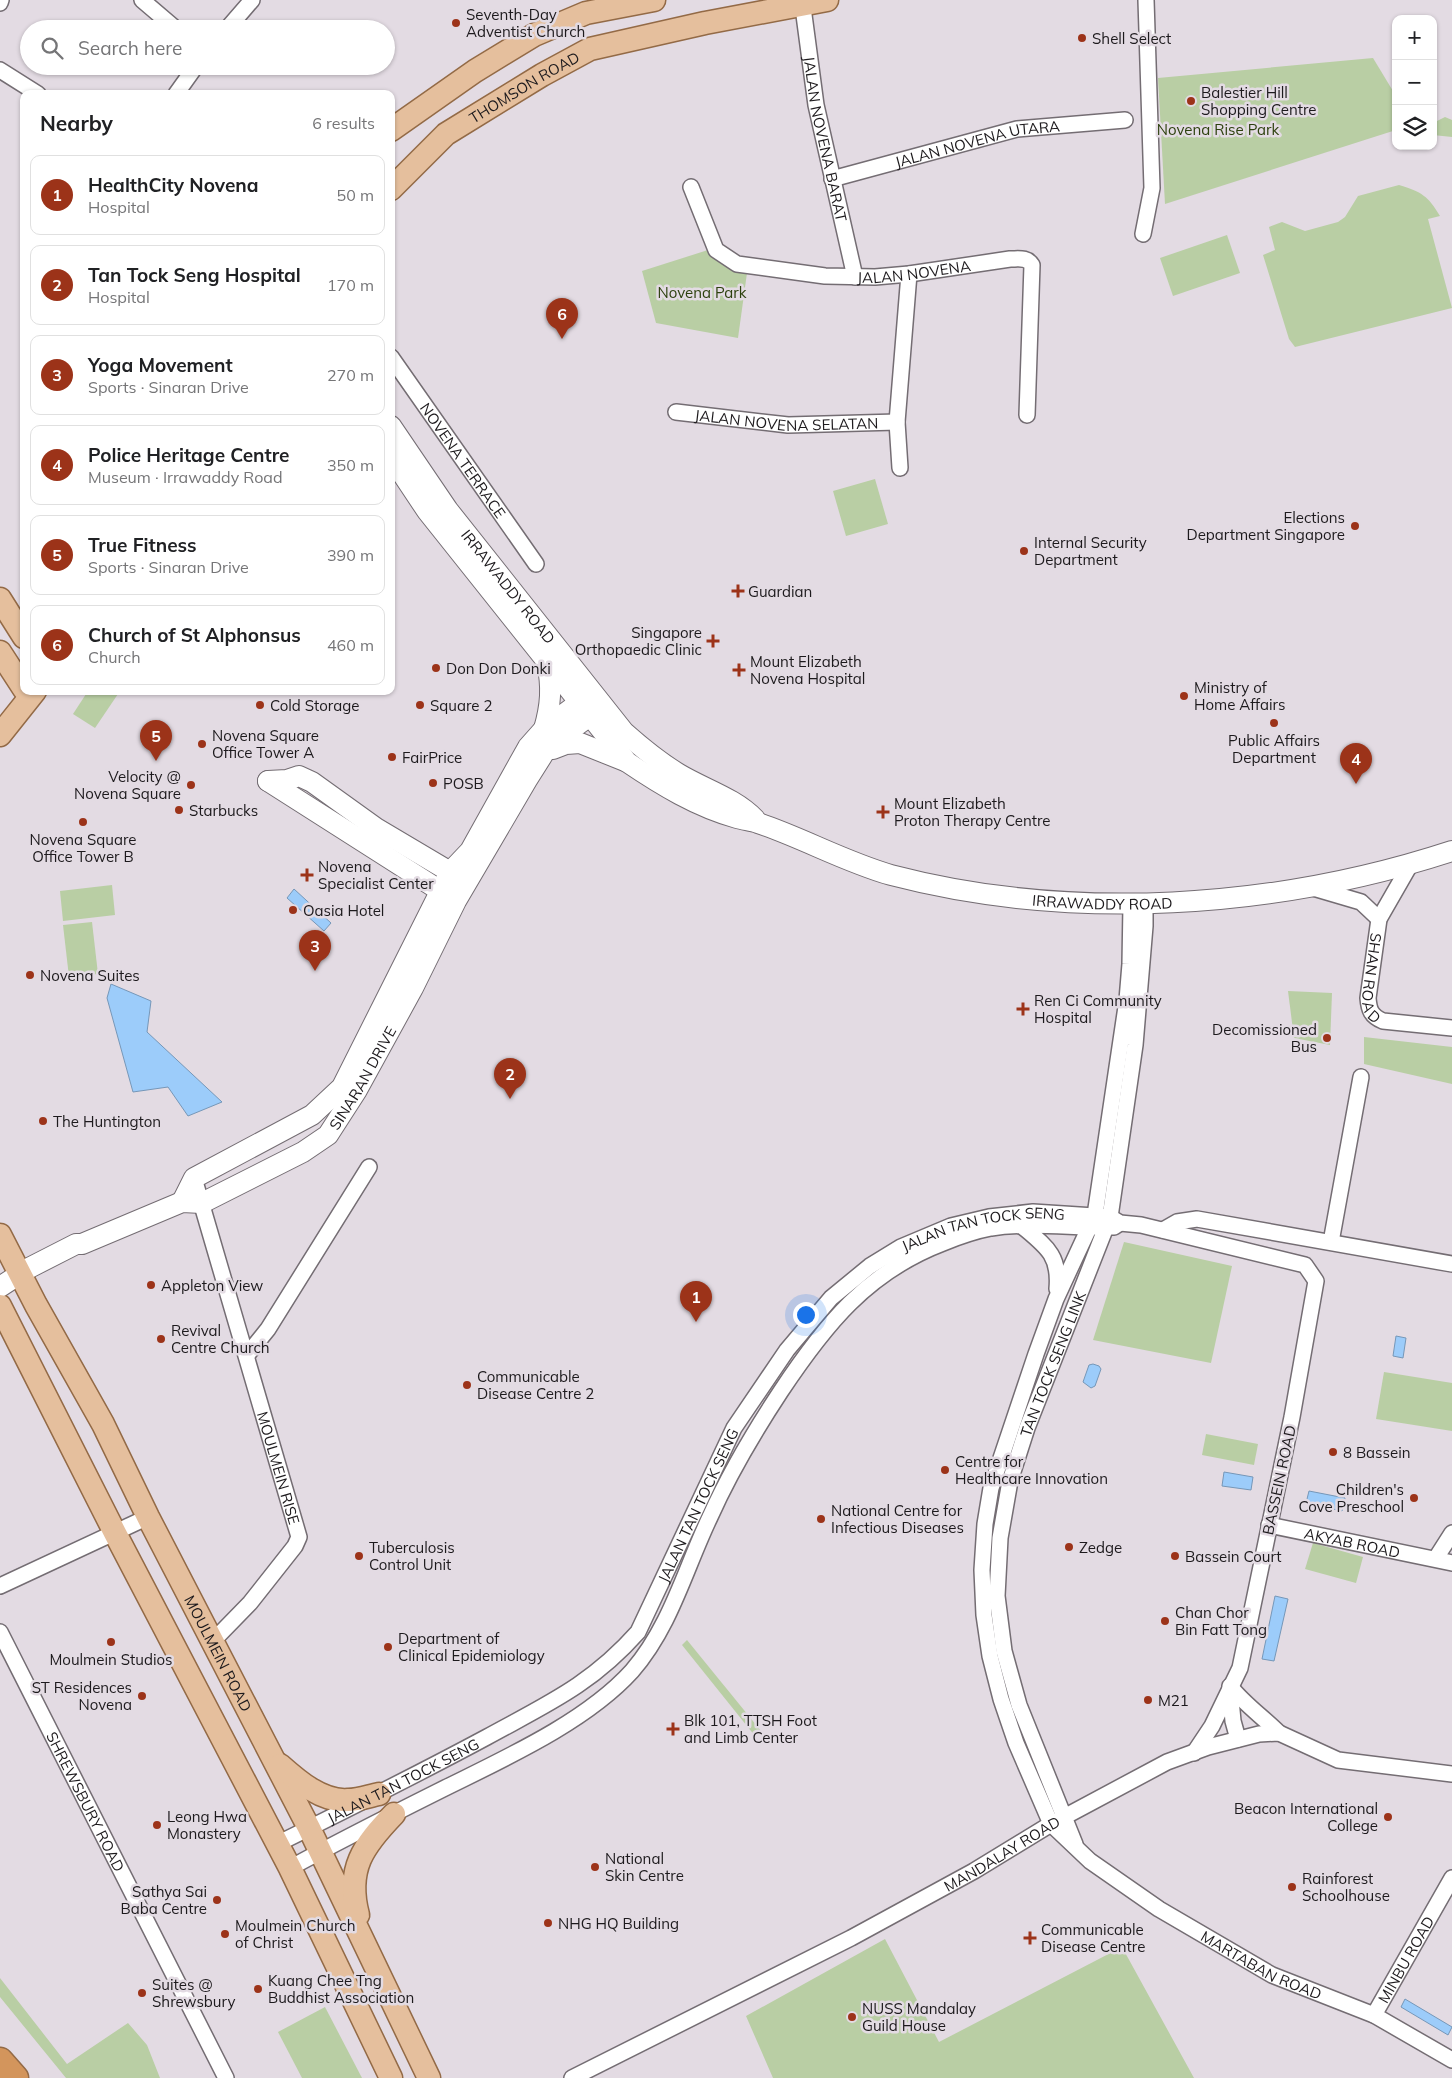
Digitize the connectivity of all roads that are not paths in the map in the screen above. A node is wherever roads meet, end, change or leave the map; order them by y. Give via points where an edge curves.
1 (142, 0) edge
2 (252, 0) edge
3 (654, 0) edge
4 (827, 0) edge
5 (1146, 0) edge
6 (802, 2) edge
7 (584, 6) edge
8 (165, 20) edge
9 (235, 20) edge
10 (0, 70) edge
11 (190, 75) edge
12 (32, 90) edge
13 (179, 90) edge
14 (1125, 120) dead end
15 (395, 127) edge
16 (832, 179) junction
17 (395, 184) edge
18 (691, 188) dead end
19 (1143, 234) dead end
20 (909, 274) junction
21 (855, 277) junction
22 (395, 363) edge
23 (676, 412) dead end
24 (1027, 415) dead end
25 (897, 422) junction
26 (395, 432) edge
27 (395, 464) edge
28 (900, 468) dead end
29 (536, 564) dead end
30 (0, 599) edge
31 (20, 629) edge
32 (20, 637) edge
33 (1, 656) edge
34 (546, 660) junction
35 (20, 682) edge
36 (27, 695) edge
37 (591, 705) junction
38 (544, 729) junction
39 (0, 735) edge
40 (544, 754) junction
41 (627, 762) junction
42 (758, 823) junction
43 (1452, 851) edge
44 (1410, 865) junction
45 (450, 872) junction
46 (468, 882) junction
47 (1307, 886) junction
48 (448, 896) junction
49 (1138, 904) junction
50 (1379, 919) junction
51 (1452, 1028) edge
52 (1361, 1077) dead end
53 (369, 1167) dead end
54 (194, 1178) junction
55 (182, 1202) junction
56 (202, 1203) junction
57 (1105, 1222) junction
58 (1023, 1227) junction
59 (1163, 1230) junction
60 (0, 1235) edge
61 (1331, 1242) junction
62 (1452, 1264) edge
63 (1311, 1272) joint
64 (23, 1280) junction
65 (0, 1287) edge
66 (1056, 1299) junction
67 (0, 1306) edge
68 (247, 1355) junction
69 (148, 1518) junction
70 (1269, 1525) junction
71 (115, 1533) junction
72 (1452, 1533) edge
73 (1436, 1558) junction
74 (1452, 1563) edge
75 (0, 1586) edge
76 (0, 1632) edge
77 (212, 1642) junction
78 (1230, 1686) junction
79 (1279, 1733) junction
80 (1238, 1739) junction
81 (1194, 1753) junction
82 (272, 1757) junction
83 (1452, 1774) edge
84 (379, 1794) junction
85 (394, 1814) junction
86 (1057, 1821) junction
87 (310, 1828) junction
88 (277, 1844) junction
89 (321, 1851) junction
90 (290, 1868) junction
91 (1452, 1878) edge
92 (367, 1947) junction
93 (1374, 2015) junction
94 (1452, 2060) edge
95 (0, 2061) edge
96 (15, 2078) edge
97 (226, 2078) edge
98 (391, 2078) edge
99 (429, 2078) edge
100 (572, 2078) edge

1 - 8 street
2 - 9 street
3 - 7 main road
4 - 6 main road, THOMSON ROAD
5 - 19 street via 1152,188
6 - 16 street, JALAN NOVENA BARAT via 816,105
6 - 17 main road, THOMSON ROAD via 590,48 446,134
7 - 15 main road via 511,48
10 - 12 street
11 - 13 street
14 - 16 street, JALAN NOVENA UTARA via 1017,130
16 - 21 street, JALAN NOVENA BARAT
18 - 21 street, JALAN NOVENA via 716,250 737,264
20 - 21 street, JALAN NOVENA
20 - 24 street, JALAN NOVENA via 1010,259 1022,258 1030,262
20 - 25 street
22 - 29 street, NOVENA TERRACE
23 - 25 street, JALAN NOVENA SELATAN via 788,425
25 - 28 street
26 - 37 street, IRRAWADDY ROAD
27 - 34 street, IRRAWADDY ROAD via 433,518
30 - 31 main road
32 - 33 main road
33 - 35 main road
34 - 37 street, IRRAWADDY ROAD
34 - 38 street via 551,684 550,707
36 - 39 main road
37 - 38 street, SINARAN DRIVE
37 - 40 street, SINARAN DRIVE
37 - 41 street, IRRAWADDY ROAD
37 - 42 street, IRRAWADDY ROAD via 650,755 743,807
38 - 45 street, SINARAN DRIVE via 528,747 470,851
40 - 41 street via 574,742
40 - 46 street, SINARAN DRIVE
41 - 42 street, IRRAWADDY ROAD via 694,802
42 - 49 street, IRRAWADDY ROAD via 861,865 939,886 1038,900
43 - 44 street, IRRAWADDY ROAD
44 - 47 street, IRRAWADDY ROAD
44 - 50 street, SHAN ROAD
45 - 46 street
45 - 48 street, SINARAN DRIVE
45 - 48 street via 376,828 312,782 299,776 268,781
46 - 48 street, SINARAN DRIVE
47 - 49 street, IRRAWADDY ROAD via 1250,895
47 - 50 street, SHAN ROAD via 1361,902
48 - 54 street, SINARAN DRIVE via 342,1087 312,1115
48 - 56 street, SINARAN DRIVE via 416,980 357,1090 328,1135 303,1152
49 - 57 street, TAN TOCK SENG LINK
50 - 51 street, SHAN ROAD via 1368,998 1375,1018
52 - 61 street
53 - 68 street via 268,1329
54 - 55 street
54 - 56 street, MOULMEIN RISE
55 - 56 street, SINARAN DRIVE
55 - 64 street, SINARAN DRIVE via 76,1244
56 - 68 street, MOULMEIN RISE
57 - 58 street, JALAN TAN TOCK SENG
57 - 59 street, JALAN TAN TOCK SENG
57 - 66 street, TAN TOCK SENG LINK
57 - 84 street, JALAN TAN TOCK SENG via 1033,1212 989,1217 951,1226 900,1247 870,1266 831,1298 810,1322 734,1428 644,1621 616,1656 564,1696
57 - 86 street, TAN TOCK SENG LINK via 1027,1428 1010,1481 1000,1538 997,1596 1004,1651
58 - 66 street, TAN TOCK SENG LINK via 1052,1254 1058,1271
58 - 85 street, JALAN TAN TOCK SENG via 991,1228 920,1251 877,1278 854,1298 825,1328 750,1438 708,1519 669,1616 630,1673 591,1706 549,1734
59 - 61 street via 1177,1222 1197,1219
59 - 63 street, JALAN TAN TOCK SENG via 1305,1265
60 - 64 main road, MOULMEIN ROAD
61 - 62 street
63 - 70 street, BASSEIN ROAD via 1316,1281
64 - 65 street, SINARAN DRIVE
64 - 69 main road, MOULMEIN ROAD via 103,1424
66 - 86 street, TAN TOCK SENG LINK via 991,1488 982,1570 984,1615 999,1691 1016,1742
67 - 71 main road
68 - 77 street, MOULMEIN RISE via 299,1537 250,1603
69 - 71 street
69 - 77 main road, MOULMEIN ROAD
70 - 73 street, AKYAB ROAD
70 - 78 street, BASSEIN ROAD via 1240,1668
71 - 75 street
71 - 88 main road
72 - 73 street
73 - 74 street, AKYAB ROAD
76 - 97 street, SHREWSBURY ROAD
77 - 82 main road, MOULMEIN ROAD
78 - 79 street via 1243,1702
78 - 80 street, BASSEIN ROAD via 1232,1721
78 - 81 street, BASSEIN ROAD via 1212,1726
79 - 80 street, MANDALAY ROAD
79 - 83 street, MANDALAY ROAD via 1338,1760
80 - 81 street, MANDALAY ROAD
81 - 86 street, MANDALAY ROAD via 1167,1762
82 - 84 main road via 299,1780 328,1797 347,1801
82 - 87 main road, MOULMEIN ROAD
84 - 87 street, JALAN TAN TOCK SENG
85 - 89 street, JALAN TAN TOCK SENG
85 - 92 main road via 374,1834 354,1872 354,1899
86 - 93 street, MARTABAN ROAD via 1079,1852 1160,1908 1272,1975
86 - 100 street, MANDALAY ROAD via 966,1876 852,1938
87 - 88 street, JALAN TAN TOCK SENG
87 - 89 main road, MOULMEIN ROAD
88 - 90 main road
89 - 90 street, JALAN TAN TOCK SENG
89 - 92 main road, MOULMEIN ROAD
90 - 98 main road
91 - 93 street, MINBU ROAD
92 - 99 main road, MOULMEIN ROAD
93 - 94 street, MARTABAN ROAD
95 - 96 highway

